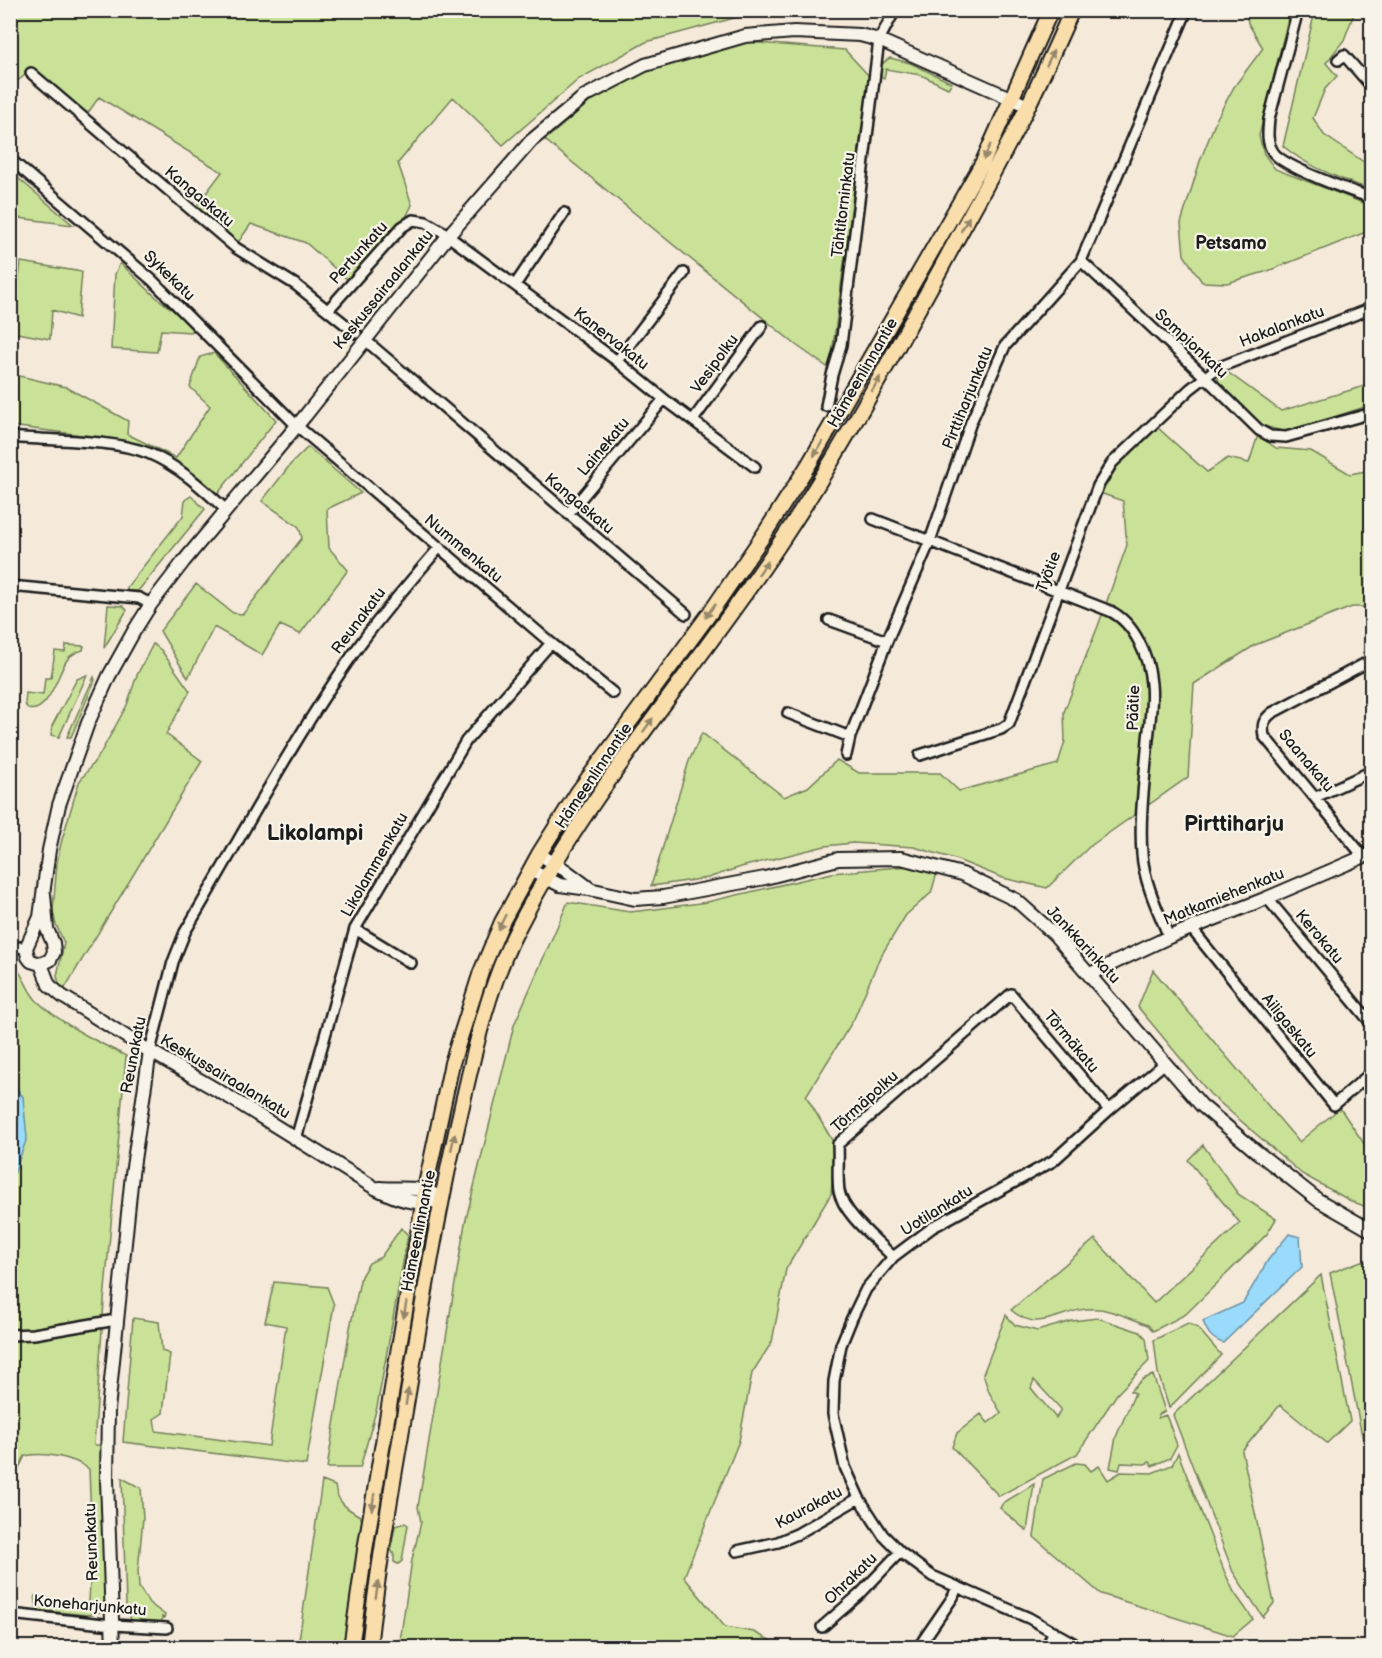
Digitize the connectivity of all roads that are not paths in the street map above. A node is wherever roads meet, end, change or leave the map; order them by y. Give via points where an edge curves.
1 (895, 10) edge
2 (1051, 10) edge
3 (1072, 10) edge
4 (1187, 10) edge
5 (1298, 10) edge
6 (879, 40) junction
7 (1338, 60) dead end
8 (31, 74) dead end
9 (1371, 87) edge
10 (1012, 99) junction
11 (1028, 106) junction
12 (10, 159) edge
13 (1371, 198) edge
14 (564, 213) dead end
15 (448, 237) junction
16 (1081, 261) junction
17 (684, 273) dead end
18 (515, 285) junction
19 (1371, 308) edge
20 (328, 310) junction
21 (762, 326) dead end
22 (356, 333) dead end
23 (371, 345) dead end
24 (617, 361) junction
25 (1205, 377) junction
26 (664, 399) junction
27 (826, 406) dead end
28 (1371, 413) edge
29 (693, 420) junction
30 (296, 425) junction
31 (10, 437) edge
32 (755, 467) dead end
33 (226, 510) junction
34 (568, 514) junction
35 (873, 519) dead end
36 (930, 540) junction
37 (439, 548) junction
38 (10, 586) edge
39 (1058, 590) junction
40 (151, 604) junction
41 (686, 614) dead end
42 (829, 620) dead end
43 (887, 641) junction
44 (551, 643) junction
45 (1368, 662) dead end
46 (613, 693) dead end
47 (788, 713) dead end
48 (850, 737) junction
49 (846, 755) dead end
50 (920, 755) dead end
51 (1371, 771) edge
52 (1316, 797) junction
53 (539, 854) junction
54 (1367, 854) edge
55 (555, 864) junction
56 (530, 870) junction
57 (546, 879) junction
58 (590, 889) junction
59 (45, 894) junction
60 (1267, 898) junction
61 (1191, 928) junction
62 (355, 929) junction
63 (1169, 937) junction
64 (50, 939) junction
65 (29, 943) junction
66 (10, 946) edge
67 (411, 963) dead end
68 (41, 964) junction
69 (1090, 974) junction
70 (1011, 994) joint
71 (1371, 1024) edge
72 (150, 1051) junction
73 (1165, 1063) junction
74 (1371, 1072) edge
75 (1109, 1110) junction
76 (297, 1139) junction
77 (424, 1197) junction
78 (441, 1199) junction
79 (1371, 1231) edge
80 (893, 1257) junction
81 (116, 1320) junction
82 (10, 1335) edge
83 (859, 1498) junction
84 (737, 1551) dead end
85 (900, 1552) junction
86 (957, 1587) junction
87 (10, 1614) edge
88 (113, 1625) junction
89 (822, 1627) dead end
90 (167, 1628) dead end
91 (1054, 1631) junction
92 (113, 1647) edge
93 (351, 1647) edge
94 (369, 1647) edge
95 (918, 1647) edge
96 (1046, 1647) edge
97 (1082, 1647) edge

1 - 6 street, Tähtitorninkatu
2 - 10 main road, Hämeenlinnantie
11 -> 3 main road, Hämeenlinnantie
4 - 16 street, Pirttiharjunkatu
5 - 13 street via 1267,137 1274,153 1306,173
6 - 10 street, Keskussairaalankatu
6 - 15 street, Keskussairaalankatu via 806,32 745,36 645,65 585,96 531,141
6 - 27 street, Tähtitorninkatu via 841,345
7 - 9 street via 1344,55
8 - 20 street, Kangaskatu via 236,248
10 - 11 street, Keskussairaalankatu
10 -> 53 main road, Hämeenlinnantie via 983,162 809,464 710,613 629,720
55 -> 11 main road, Hämeenlinnantie via 593,802 725,623 812,492 913,320
12 - 30 street, Sykekatu via 152,280
14 - 18 street
15 - 18 street, Kanervakatu
15 - 20 street, Pertunkatu via 426,222 413,220 402,227
15 - 30 street, Keskussairaalankatu
16 - 25 street, Sompionkatu
16 - 36 street, Pirttiharjunkatu via 1005,346 971,422
17 - 24 street
18 - 24 street, Kanervakatu
19 - 25 street, Hakalankatu via 1217,368
20 - 22 street, Kangaskatu
21 - 29 street, Vesipolku
23 - 34 street, Kangaskatu
24 - 26 street, Kanervakatu
25 - 28 street, Sompionkatu via 1270,436 1286,437
25 - 39 street, Työtie via 1112,463 1098,486
26 - 29 street, Kanervakatu
26 - 34 street, Lainekatu
29 - 32 street, Kanervakatu
30 - 33 street, Keskussairaalankatu
30 - 37 street, Nummenkatu
31 - 33 street via 135,449 185,476
33 - 40 street, Keskussairaalankatu
34 - 41 street, Kangaskatu
35 - 36 street, Päätie
36 - 39 street, Päätie
36 - 43 street, Pirttiharjunkatu
37 - 44 street, Nummenkatu
37 - 72 street, Reunakatu via 374,626 330,689 185,932 173,962
38 - 40 street via 139,597
39 - 50 street, Työtie via 1008,724
39 - 63 street, Päätie via 1118,615 1144,652 1152,702 1142,855
40 - 59 street, Keskussairaalankatu via 109,676 66,780 53,829
42 - 43 street
43 - 48 street, Pirttiharjunkatu
44 - 46 street, Nummenkatu
44 - 62 street, Likolammenkatu via 466,741
45 - 52 street, Saanakatu via 1272,714 1263,723 1264,736
47 - 48 street
48 - 49 street, Pirttiharjunkatu
51 - 52 street
52 - 54 street, Saanakatu
53 - 55 street, Jankkarinkatu
53 - 56 main road, Hämeenlinnantie
54 - 60 street, Matkamiehenkatu
55 - 57 main road, Hämeenlinnantie
55 - 58 street, Jankkarinkatu
56 - 57 street, Jankkarinkatu
56 -> 77 main road, Hämeenlinnantie via 481,972 452,1064
57 - 58 street, Jankkarinkatu
78 -> 57 main road, Hämeenlinnantie via 489,1000 517,930
58 - 69 street, Jankkarinkatu via 635,898 663,897 765,878 838,859 901,858 962,874 1016,900
59 - 64 street
59 - 65 street, Keskussairaalankatu
60 - 61 street, Matkamiehenkatu
60 - 71 street, Kerokatu
61 - 63 street, Matkamiehenkatu
61 - 74 street, Ailigaskatu via 1334,1104
62 - 67 street
62 - 76 street, Likolammenkatu
63 - 69 street, Matkamiehenkatu
64 - 65 street via 42,935
64 - 68 street via 54,952 50,960
65 - 66 street
65 - 68 street via 28,957
68 - 72 street, Keskussairaalankatu via 54,990
69 - 73 street, Jankkarinkatu
70 - 75 street, Törmäkatu
70 - 80 street, Törmäpolku via 838,1144 839,1192 859,1223
72 - 76 street, Keskussairaalankatu
72 - 81 street, Reunakatu
73 - 75 street, Uotilankatu
73 - 79 street, Jankkarinkatu via 1202,1106 1257,1152 1318,1200
75 - 80 street, Uotilankatu via 1053,1161 933,1227
76 - 77 street, Keskussairaalankatu via 375,1188
77 - 78 street, Keskussairaalankatu via 434,1193
77 -> 93 main road, Hämeenlinnantie
94 -> 78 main road, Hämeenlinnantie
80 - 83 street, Uotilankatu via 866,1289 852,1318 841,1345 834,1382 833,1414 838,1440
81 - 82 street
81 - 88 street, Reunakatu via 107,1480
83 - 84 street, Kaurakatu via 797,1534
83 - 85 street, Uotilankatu via 883,1535
85 - 86 street, Uotilankatu via 932,1576
85 - 89 street, Ohrakatu
86 - 91 street, Uotilankatu
86 - 95 street
87 - 88 street, Koneharjunkatu
88 - 90 street, Koneharjunkatu
88 - 92 street, Reunakatu
91 - 96 street
91 - 97 street, Uotilankatu

